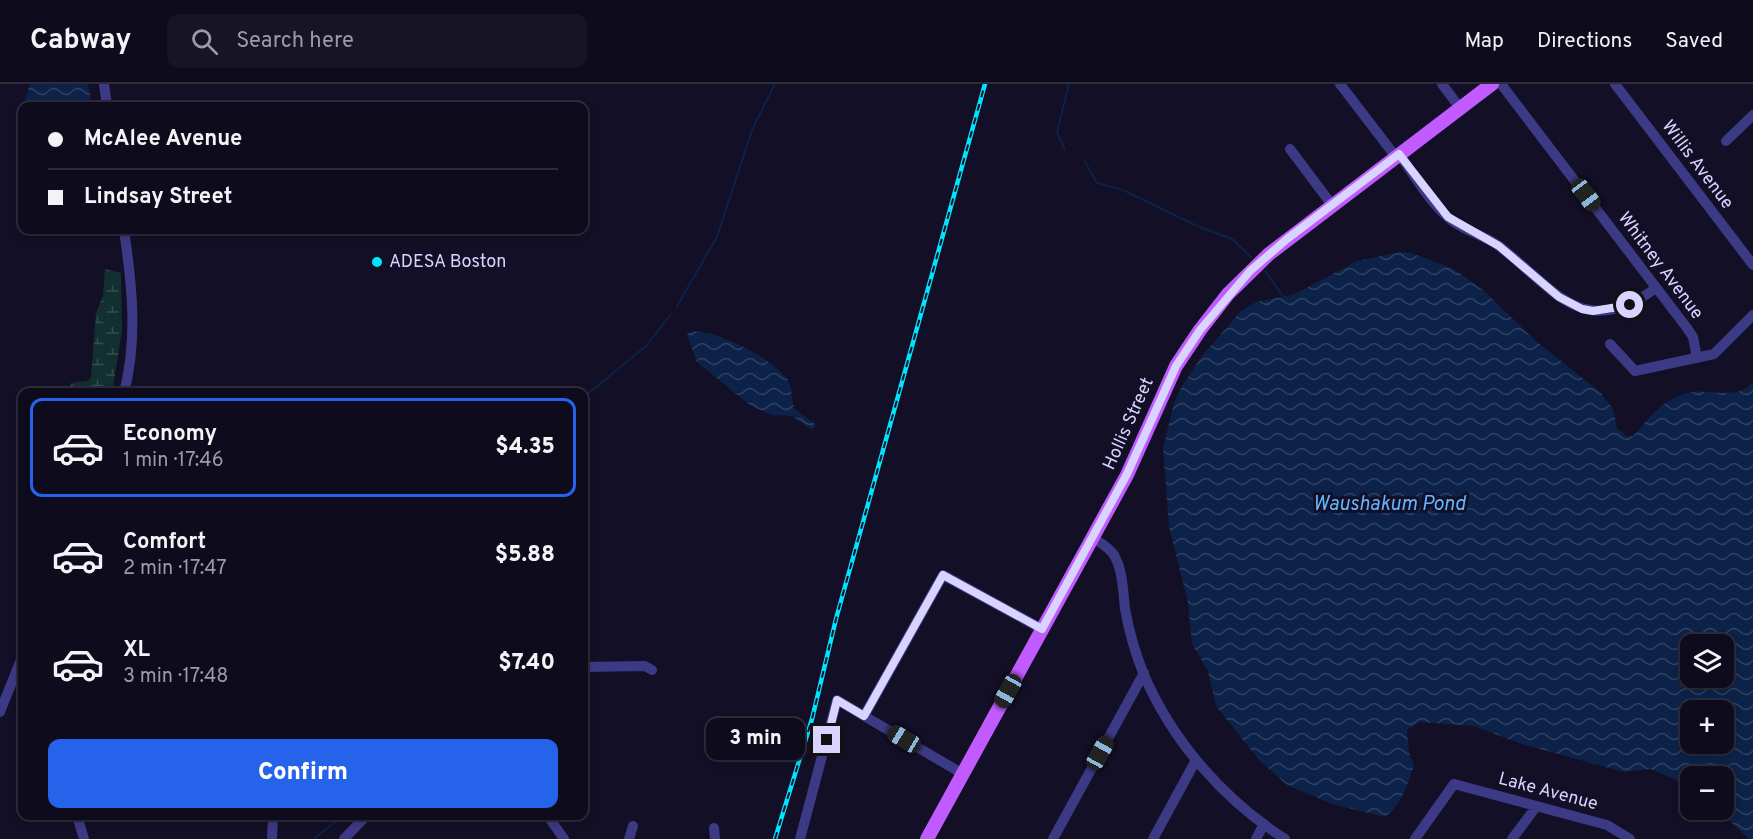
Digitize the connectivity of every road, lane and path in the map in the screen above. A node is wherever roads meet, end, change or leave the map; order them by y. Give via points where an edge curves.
1 (104, 84) edge
2 (1340, 84) edge
3 (1442, 84) edge
4 (1492, 84) edge
5 (1501, 84) edge
6 (1615, 84) edge
7 (106, 102) edge
8 (1460, 108) junction
9 (1753, 115) edge
10 (1726, 141) dead end
11 (1290, 149) dead end
12 (1397, 155) junction
13 (1332, 205) junction
14 (124, 234) edge
15 (1753, 265) edge
16 (1656, 288) junction
17 (1753, 315) edge
18 (1610, 344) dead end
19 (1697, 358) junction
20 (125, 388) edge
21 (1093, 538) junction
22 (1042, 629) junction
23 (18, 667) edge
24 (588, 667) edge
25 (652, 670) dead end
26 (1144, 674) junction
27 (0, 712) edge
28 (864, 716) junction
29 (1196, 760) junction
30 (963, 774) junction
31 (1536, 807) junction
32 (78, 820) edge
33 (273, 820) edge
34 (362, 820) edge
35 (551, 820) edge
36 (1264, 824) junction
37 (633, 826) dead end
38 (84, 839) edge
39 (272, 839) edge
40 (344, 839) edge
41 (564, 839) edge
42 (629, 839) edge
43 (800, 839) edge
44 (927, 839) edge
45 (1053, 839) edge
46 (1153, 839) edge
47 (1256, 839) edge
48 (1285, 839) edge
49 (1415, 839) edge
50 (1512, 839) edge
51 (1630, 839) edge

1 - 7 street
2 - 12 street
3 - 8 street
4 - 8 main road, Hollis Street
5 - 16 street, Whitney Avenue
6 - 15 street, Willis Avenue
8 - 12 main road, Hollis Street
9 - 10 street
11 - 13 street
12 - 13 main road, Hollis Street
12 - 16 street via 1448,217 1499,246 1549,290 1570,303 1593,311 1609,311 1630,305
13 - 21 main road, Hollis Street via 1250,271 1200,330 1176,366 1135,459
14 - 20 street via 133,314
16 - 19 street, Whitney Avenue via 1693,337
17 - 19 street via 1722,349
18 - 19 street via 1635,371
21 - 22 main road, Hollis Street
21 - 26 street via 1113,553 1119,567 1129,631
22 - 28 street via 943,575
22 - 30 main road, Hollis Street
23 - 27 street
24 - 25 street via 645,666
26 - 29 street via 1165,716
26 - 45 street
28 - 30 street
28 - 43 street via 837,700
29 - 36 street via 1226,793
29 - 46 street
30 - 44 main road, Hollis Street
31 - 49 street, Lake Avenue via 1454,784
31 - 50 street
31 - 51 street, Lake Avenue via 1607,825
32 - 38 street
33 - 39 street
34 - 40 street
35 - 41 street
36 - 47 street
36 - 48 street
37 - 42 street

